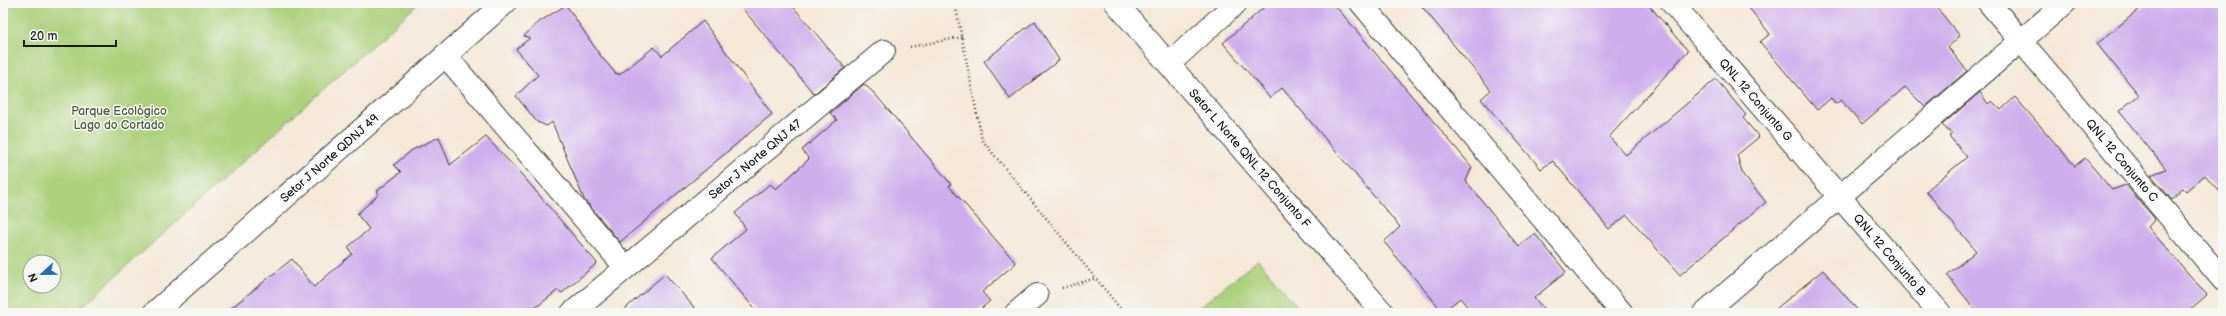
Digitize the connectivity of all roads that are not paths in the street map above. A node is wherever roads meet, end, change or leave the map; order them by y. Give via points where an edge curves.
1 (505, 3) edge
2 (1116, 3) edge
3 (1236, 3) edge
4 (1361, 3) edge
5 (1672, 3) edge
6 (1989, 3) edge
7 (2065, 3) edge
8 (2020, 41) junction
9 (884, 51) road end
10 (445, 55) junction
11 (1169, 64) junction
12 (1840, 196) junction
13 (625, 267) junction
14 (2223, 280) edge
15 (1037, 295) road end
16 (154, 313) edge
17 (572, 313) edge
18 (1016, 313) edge
19 (1383, 313) edge
20 (1622, 313) edge
21 (1704, 313) edge
22 (1940, 313) edge

1 - 10 street, Setor J Norte QDNJ 49
2 - 11 street, Setor L Norte QNL 12 Conjunto F
3 - 11 street
4 - 20 street
5 - 12 street, QNL 12 Conjunto G
6 - 8 street, QNL 12 Conjunto C
7 - 8 street
8 - 12 street
8 - 14 street, QNL 12 Conjunto C
9 - 13 street, Setor J Norte QNJ 47
10 - 13 street
10 - 16 street, Setor J Norte QDNJ 49
11 - 19 street, Setor L Norte QNL 12 Conjunto F
12 - 21 street
12 - 22 street, QNL 12 Conjunto B
13 - 17 street, Setor J Norte QNJ 47
15 - 18 street

